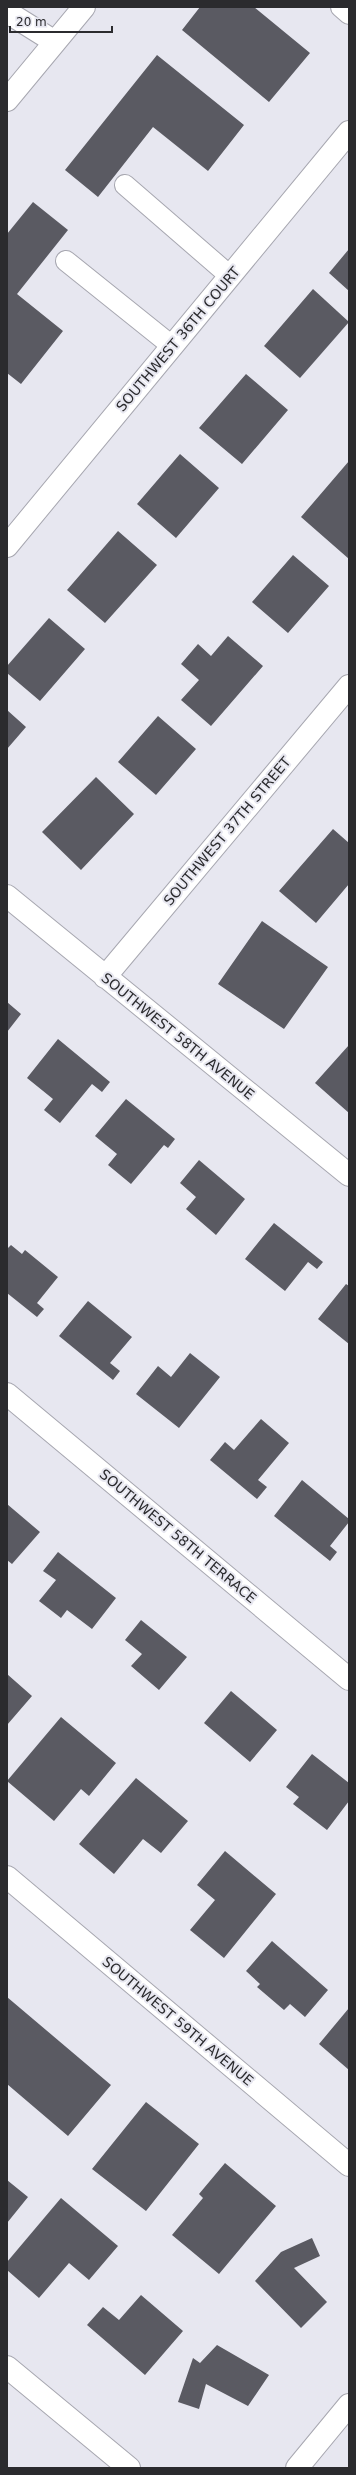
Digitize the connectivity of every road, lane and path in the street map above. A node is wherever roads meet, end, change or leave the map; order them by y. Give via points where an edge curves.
1 (84, 7) edge
2 (341, 7) edge
3 (7, 12) edge
4 (349, 14) edge
5 (56, 42) junction
6 (7, 100) edge
7 (349, 132) edge
8 (125, 185) dead end
9 (66, 261) dead end
10 (230, 276) junction
11 (172, 346) junction
12 (7, 546) edge
13 (349, 686) edge
14 (7, 896) edge
15 (105, 977) junction
16 (349, 1175) edge
17 (7, 1394) edge
18 (349, 1679) edge
19 (7, 1877) edge
20 (349, 2165) edge
21 (7, 2367) edge
22 (349, 2405) edge
23 (129, 2468) edge
24 (297, 2468) edge

1 - 5 street
2 - 4 lane
3 - 5 street
5 - 6 street
7 - 10 street, SOUTHWEST 36TH COURT
8 - 10 lane
9 - 11 lane
10 - 11 street, SOUTHWEST 36TH COURT
11 - 12 street, SOUTHWEST 36TH COURT
13 - 15 street, SOUTHWEST 37TH STREET
14 - 15 street, SOUTHWEST 58TH AVENUE
15 - 16 street, SOUTHWEST 58TH AVENUE
17 - 18 street, SOUTHWEST 58TH TERRACE
19 - 20 street, SOUTHWEST 59TH AVENUE
21 - 23 street
22 - 24 street

